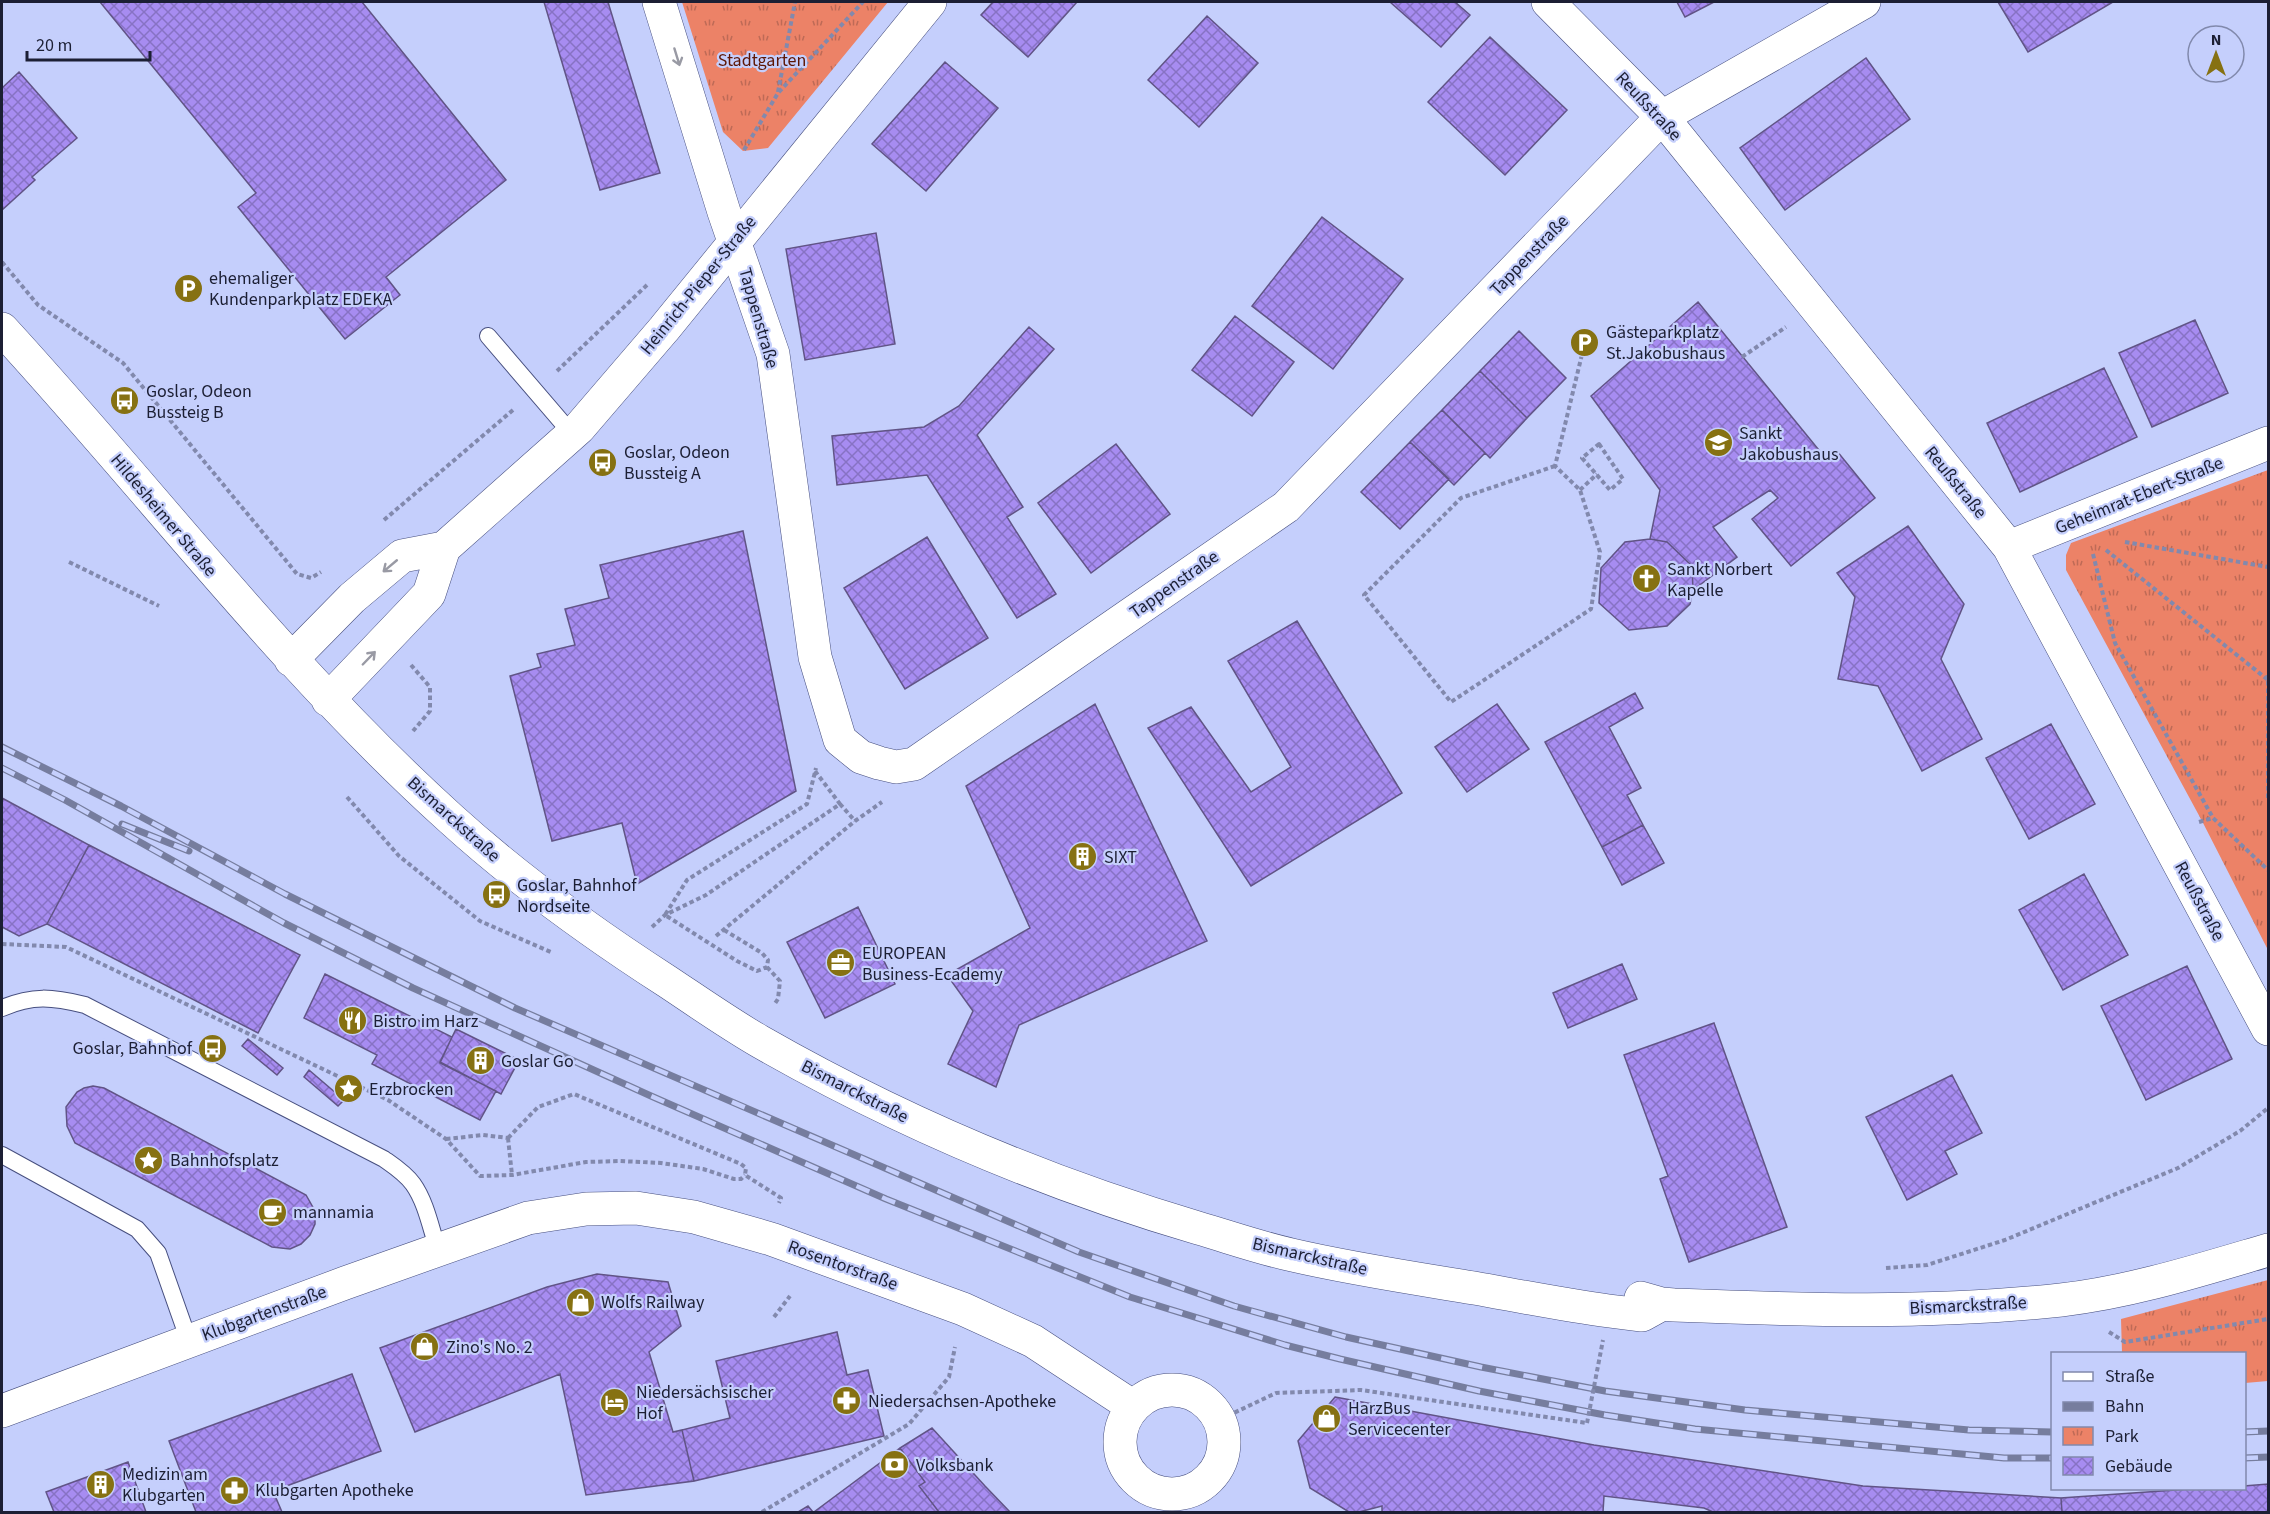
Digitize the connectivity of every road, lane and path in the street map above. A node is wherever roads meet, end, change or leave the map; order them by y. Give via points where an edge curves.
1 (659, 2) edge
2 (795, 2) edge
3 (863, 2) edge
4 (930, 2) edge
5 (1548, 2) edge
6 (1864, 2) edge
7 (778, 93) junction
8 (1662, 117) junction
9 (719, 192) junction
10 (735, 240) junction
11 (2, 262) edge
12 (647, 285) dead end
13 (1816, 306) junction
14 (2, 329) edge
15 (488, 336) dead end
16 (1585, 342) dead end
17 (1742, 357) dead end
18 (536, 391) junction
19 (572, 434) junction
20 (2268, 444) edge
21 (1555, 466) junction
22 (1597, 474) junction
23 (1580, 490) junction
24 (383, 522) dead end
25 (2123, 542) dead end
26 (2098, 543) dead end
27 (2009, 547) junction
28 (2092, 547) dead end
29 (444, 548) junction
30 (69, 562) dead end
31 (2268, 567) edge
32 (329, 568) dead end
33 (159, 606) dead end
34 (387, 639) junction
35 (291, 660) junction
36 (2268, 675) edge
37 (2268, 680) edge
38 (328, 700) junction
39 (406, 739) dead end
40 (840, 740) junction
41 (814, 770) junction
42 (890, 796) dead end
43 (347, 797) dead end
44 (2268, 800) edge
45 (840, 804) junction
46 (855, 821) junction
47 (2268, 870) edge
48 (665, 915) junction
49 (724, 930) junction
50 (716, 936) dead end
51 (2, 944) edge
52 (555, 953) dead end
53 (624, 953) junction
54 (767, 967) junction
55 (780, 981) dead end
56 (2, 1008) edge
57 (2268, 1029) edge
58 (2268, 1108) edge
59 (508, 1138) junction
60 (446, 1139) junction
61 (2, 1155) edge
62 (512, 1175) junction
63 (745, 1175) junction
64 (781, 1198) dead end
65 (528, 1218) joint
66 (438, 1250) junction
67 (2268, 1250) edge
68 (1880, 1269) dead end
69 (790, 1296) dead end
70 (2062, 1300) junction
71 (774, 1317) dead end
72 (2268, 1319) edge
73 (1603, 1340) dead end
74 (189, 1341) junction
75 (949, 1377) dead end
76 (1132, 1406) junction
77 (2, 1411) edge
78 (1221, 1419) junction
79 (1179, 1503) edge
80 (762, 1512) edge

1 -> 9 street
2 - 7 path
3 - 7 path
4 - 10 street, Heinrich-Pieper-Straße
5 - 8 street, Reußstraße
6 - 8 street, Tappenstraße
7 - 9 path
8 - 13 street, Reußstraße
8 - 40 street, Tappenstraße via 1286,507 914,764 896,767 879,763 861,757
9 - 10 street
10 - 19 street, Heinrich-Pieper-Straße
10 - 40 street, Tappenstraße via 773,354 814,657
11 - 32 path via 38,305 123,363 297,574 311,578
12 - 18 path
13 - 17 path
13 - 27 street, Reußstraße
14 - 35 street, Hildesheimer Straße
15 - 18 lane
16 - 21 path
18 - 19 lane
18 - 24 path
19 - 29 street, Heinrich-Pieper-Straße
20 - 27 street, Geheimrat-Ebert-Straße
21 - 23 path
21 - 23 path via 1461,498 1364,595 1450,702 1591,609 1600,552
22 - 22 path via 1582,458 1599,444 1623,479 1610,490
22 - 23 path
25 - 31 path
26 - 37 path
27 - 57 street, Reußstraße
28 - 47 path via 2115,644 2213,818
29 - 34 street via 429,594
29 -> 35 street via 402,556 352,598
30 - 33 path
38 -> 34 street
34 - 39 path via 430,687 430,711
35 - 38 street, Hildesheimer Straße
36 - 37 path
37 - 44 path
38 - 53 street, Bismarckstraße via 453,821
40 - 41 path
41 - 45 path
41 - 48 path via 807,804 687,879
42 - 46 path
43 - 52 path via 399,856 480,921
45 - 46 path
45 - 48 path via 706,895
46 - 49 path
48 - 53 path
48 - 54 path via 737,961 757,970
49 - 50 path
49 - 54 path via 762,953 768,960
51 - 60 path via 66,947 92,958 388,1100
53 - 70 street, Bismarckstraße via 754,1038 894,1112 1002,1160 1140,1211 1289,1254 1557,1304 1642,1315 1662,1304 1938,1309
54 - 55 path
56 - 66 lane via 38,998 85,1005 384,1159 413,1185
58 - 68 path via 2240,1131 2178,1168 2049,1222 1927,1265
59 - 60 path via 483,1135
59 - 62 path
59 - 63 path via 538,1107 574,1094 741,1164 746,1168
60 - 62 path via 480,1176
61 - 74 lane via 137,1229 158,1253
62 - 63 path via 586,1162 620,1161 703,1169 734,1179
63 - 64 path
65 - 66 street, Klubgartenstraße
65 - 76 street, Rosentorstraße via 586,1209 636,1208 694,1217 771,1239 963,1308 1033,1341
66 - 74 street, Klubgartenstraße
67 - 70 street, Bismarckstraße via 2123,1289
69 - 71 path
70 - 72 path via 2125,1342
73 - 78 path, bridge via 1587,1423 1361,1390 1276,1393
74 - 77 street, Klubgartenstraße
75 - 80 path via 909,1424
76 - 78 street via 1154,1391 1180,1389 1204,1399
76 - 79 street via 1122,1424 1119,1443 1124,1463 1135,1480
78 - 79 street via 1226,1440 1222,1462 1210,1480

